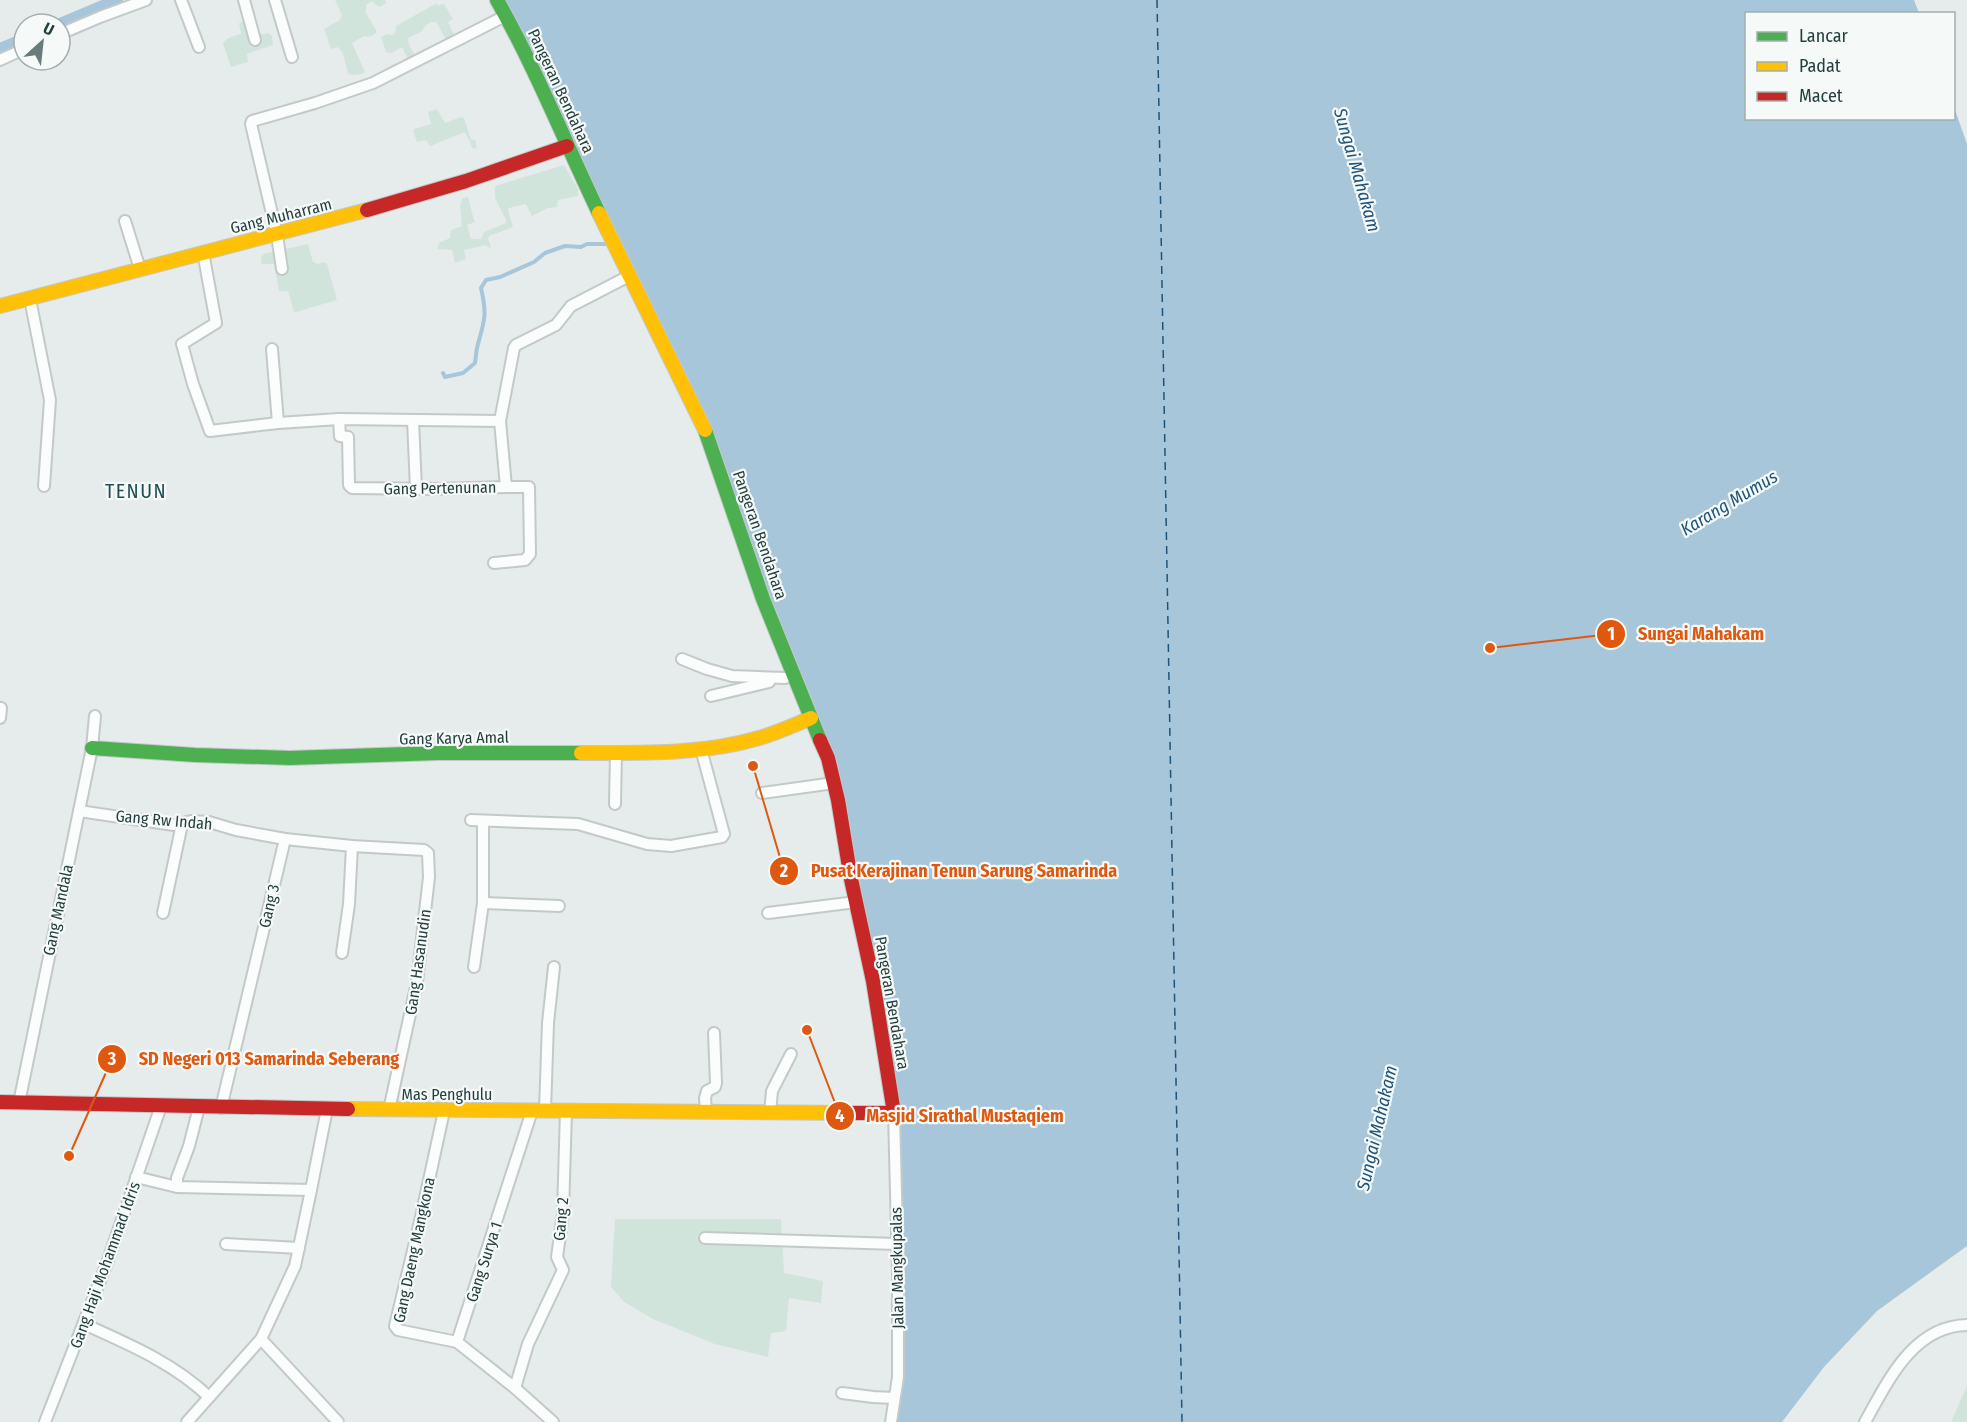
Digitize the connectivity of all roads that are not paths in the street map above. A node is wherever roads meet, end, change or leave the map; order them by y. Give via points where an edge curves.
1 (146, 0) edge
2 (181, 0) edge
3 (244, 0) edge
4 (275, 0) edge
5 (497, 0) edge
6 (507, 15) junction
7 (72, 29) edge
8 (255, 40) dead end
9 (199, 47) dead end
10 (292, 57) dead end
11 (567, 146) junction
12 (125, 221) dead end
13 (277, 235) junction
14 (203, 252) junction
15 (140, 269) junction
16 (282, 269) dead end
17 (629, 276) junction
18 (30, 299) junction
19 (0, 306) edge
20 (272, 349) dead end
21 (339, 419) junction
22 (413, 420) junction
23 (500, 421) junction
24 (278, 423) junction
25 (44, 486) dead end
26 (506, 487) junction
27 (416, 489) junction
28 (494, 563) dead end
29 (682, 659) dead end
30 (790, 676) junction
31 (711, 696) dead end
32 (95, 716) dead end
33 (811, 718) junction
34 (92, 748) junction
35 (701, 749) junction
36 (616, 753) junction
37 (834, 783) junction
38 (762, 793) dead end
39 (615, 804) dead end
40 (79, 811) junction
41 (471, 820) dead end
42 (483, 821) junction
43 (182, 824) junction
44 (285, 839) junction
45 (352, 846) junction
46 (856, 902) junction
47 (483, 903) junction
48 (559, 906) dead end
49 (163, 913) dead end
50 (768, 913) dead end
51 (342, 953) dead end
52 (474, 967) dead end
53 (554, 967) dead end
54 (714, 1033) dead end
55 (791, 1054) dead end
56 (0, 1102) edge
57 (19, 1103) junction
58 (706, 1105) junction
59 (161, 1106) junction
60 (771, 1106) junction
61 (199, 1107) junction
62 (221, 1108) junction
63 (327, 1109) junction
64 (389, 1110) junction
65 (539, 1110) junction
66 (566, 1110) junction
67 (444, 1111) junction
68 (894, 1113) junction
69 (136, 1177) junction
70 (177, 1187) junction
71 (311, 1190) junction
72 (705, 1238) dead end
73 (226, 1244) dead end
74 (897, 1244) junction
75 (298, 1248) junction
76 (84, 1324) junction
77 (1967, 1325) edge
78 (261, 1339) junction
79 (457, 1342) junction
80 (515, 1388) junction
81 (842, 1393) dead end
82 (209, 1398) junction
83 (894, 1398) junction
84 (45, 1422) edge
85 (187, 1422) edge
86 (338, 1422) edge
87 (553, 1422) edge
88 (891, 1422) edge
89 (1864, 1422) edge

1 - 7 street
2 - 9 street
3 - 8 street
4 - 10 street
5 - 6 street, Pangeran Bendahara
6 - 11 street, Pangeran Bendahara
6 - 13 street via 373,83 254,120 251,124
11 - 13 street, Gang Muharram via 466,181
11 - 17 street, Pangeran Bendahara
12 - 15 street
13 - 14 street, Gang Muharram
13 - 16 street
14 - 15 street, Gang Muharram
14 - 24 street via 216,323 182,344 210,430
15 - 18 street, Gang Muharram
17 - 23 street, Gang Pertenunan via 571,306 556,325 516,345
17 - 30 street, Pangeran Bendahara via 710,439
18 - 19 street, Gang Muharram
18 - 25 street via 50,400
20 - 24 street
21 - 22 street
21 - 24 street
21 - 27 street, Gang Pertenunan via 340,436 348,437 350,487
22 - 23 street
22 - 27 street
23 - 26 street, Gang Pertenunan
26 - 27 street, Gang Pertenunan
26 - 28 street via 529,487 530,554 525,560
29 - 30 street via 732,676
30 - 31 street
30 - 33 street, Pangeran Bendahara
32 - 34 street, Gang Mandala
33 - 35 street, Gang Karya Amal via 759,738
33 - 37 street, Pangeran Bendahara
34 - 36 street, Gang Karya Amal via 290,758
34 - 40 street, Gang Mandala
35 - 36 street, Gang Karya Amal
35 - 42 street via 722,837 671,846 647,844 578,824
36 - 39 street
37 - 38 street
37 - 46 street, Pangeran Bendahara
40 - 43 street, Gang Rw Indah
40 - 57 street, Gang Mandala
41 - 42 street
42 - 47 street
43 - 44 street, Gang Rw Indah via 209,822
43 - 49 street
44 - 45 street
44 - 62 street, Gang 3
45 - 51 street
45 - 64 street, Gang Hasanudin via 424,850 429,858 417,982
46 - 50 street
46 - 68 street, Pangeran Bendahara
47 - 48 street
47 - 52 street
53 - 65 street, Gang Surya 1
54 - 58 street via 716,1083 707,1091
55 - 60 street via 775,1083
56 - 57 street, Mas Penghulu
57 - 59 street, Mas Penghulu
58 - 60 street, Mas Penghulu
58 - 66 street, Mas Penghulu
59 - 61 street, Mas Penghulu
59 - 69 street, Gang Haji Mohammad Idris
60 - 68 street, Mas Penghulu
61 - 62 street, Mas Penghulu
61 - 70 street
62 - 63 street, Mas Penghulu
63 - 64 street, Mas Penghulu
63 - 71 street
64 - 67 street, Mas Penghulu
65 - 66 street, Mas Penghulu
65 - 67 street, Mas Penghulu
65 - 79 street, Gang Surya 1
66 - 80 street, Gang 2 via 563,1214 557,1257 563,1270 528,1344
67 - 79 street, Gang Daeng Mangkona via 394,1326
68 - 74 street, Jalan Mangkupalas
69 - 70 street
69 - 76 street, Gang Haji Mohammad Idris
70 - 71 street
71 - 75 street
72 - 74 street
73 - 75 street
74 - 83 street, Jalan Mangkupalas via 898,1377
75 - 78 street via 295,1266
76 - 82 street via 166,1365
76 - 84 street, Gang Haji Mohammad Idris
77 - 89 street via 1945,1327 1917,1344
78 - 82 street
78 - 86 street
79 - 80 street
80 - 87 street
81 - 83 street
82 - 85 street
83 - 88 street, Jalan Mangkupalas

